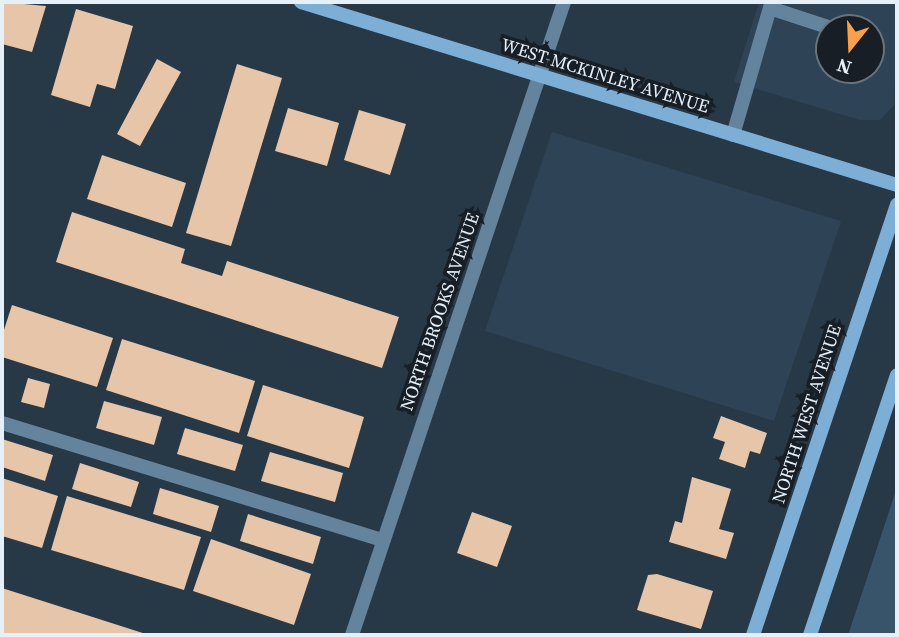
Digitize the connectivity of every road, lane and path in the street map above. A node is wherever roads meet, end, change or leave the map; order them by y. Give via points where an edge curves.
1 (301, 2) edge
2 (564, 2) edge
3 (771, 5) edge
4 (815, 22) edge
5 (540, 76) junction
6 (733, 135) junction
7 (897, 185) edge
8 (897, 204) edge
9 (897, 374) edge
10 (2, 423) edge
11 (383, 540) junction
12 (352, 635) edge
13 (753, 635) edge
14 (810, 635) edge

1 - 5 main road, WEST MCKINLEY AVENUE
2 - 5 street, NORTH BROOKS AVENUE
3 - 4 street
3 - 6 street
5 - 6 main road, WEST MCKINLEY AVENUE
5 - 11 street, NORTH BROOKS AVENUE
6 - 7 main road, WEST MCKINLEY AVENUE
8 - 13 main road, NORTH WEST AVENUE
9 - 14 main road
10 - 11 street
11 - 12 street, NORTH BROOKS AVENUE

